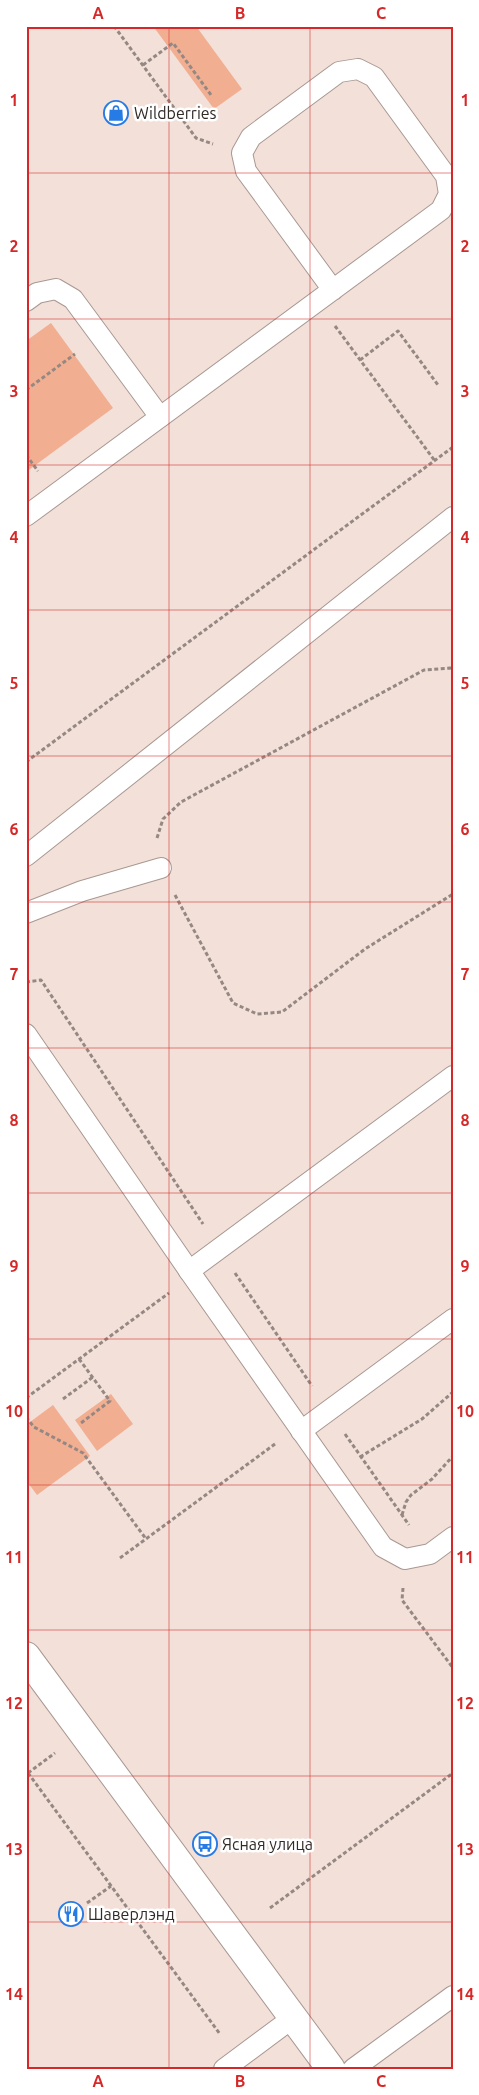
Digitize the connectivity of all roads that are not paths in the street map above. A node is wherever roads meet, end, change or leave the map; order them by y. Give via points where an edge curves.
1 (325, 295) junction
2 (26, 301) edge
3 (160, 417) junction
4 (26, 516) edge
5 (453, 517) edge
6 (26, 856) edge
7 (161, 868) road end
8 (26, 913) edge
9 (26, 1034) edge
10 (453, 1076) edge
11 (191, 1273) junction
12 (453, 1319) edge
13 (300, 1429) junction
14 (453, 1537) edge
15 (26, 1656) edge
16 (453, 1996) edge
17 (294, 2017) junction
18 (231, 2064) edge
19 (331, 2069) edge
20 (352, 2069) edge

1 - 1 lane via 441,210 449,194 446,176 374,77 358,69 339,72 251,137 242,153 246,172
1 - 3 lane
2 - 3 lane via 37,293 56,289 73,299
3 - 4 lane
5 - 6 lane
7 - 8 lane via 82,891
9 - 11 lane
10 - 11 lane
11 - 13 lane
12 - 13 lane
13 - 14 lane via 383,1547 405,1559 430,1554
15 - 17 street
16 - 20 lane
17 - 18 lane
17 - 19 street

